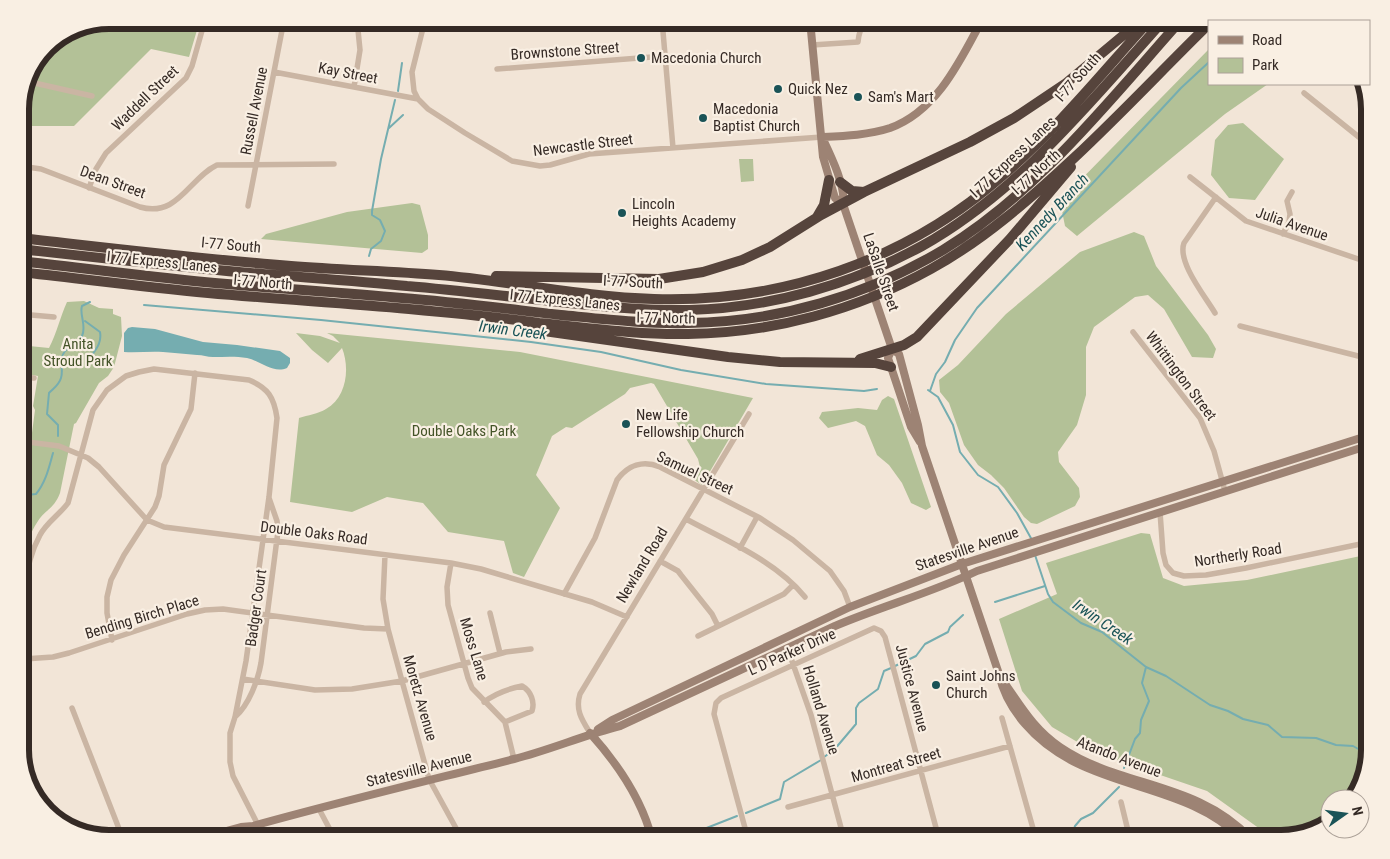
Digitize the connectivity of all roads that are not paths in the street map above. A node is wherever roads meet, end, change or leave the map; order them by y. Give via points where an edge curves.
1 (202, 29) edge
2 (282, 29) edge
3 (358, 29) edge
4 (423, 29) edge
5 (663, 29) edge
6 (811, 29) edge
7 (860, 29) edge
8 (1131, 29) edge
9 (1142, 29) edge
10 (1156, 29) edge
11 (1173, 29) edge
12 (1204, 29) edge
13 (977, 30) edge
14 (812, 45) junction
15 (665, 56) junction
16 (497, 68) dead end
17 (274, 72) junction
18 (33, 83) edge
19 (354, 87) junction
20 (1304, 93) dead end
21 (92, 96) dead end
22 (418, 99) junction
23 (845, 136) junction
24 (1097, 136) junction
25 (822, 137) junction
26 (1361, 139) edge
27 (673, 148) junction
28 (830, 155) junction
29 (256, 164) junction
30 (334, 164) dead end
31 (29, 168) edge
32 (1190, 177) dead end
33 (829, 180) junction
34 (840, 182) junction
35 (89, 188) junction
36 (864, 192) junction
37 (1292, 192) dead end
38 (1216, 197) junction
39 (843, 204) junction
40 (248, 206) dead end
41 (816, 218) junction
42 (1283, 234) junction
43 (29, 239) edge
44 (29, 250) edge
45 (1361, 260) edge
46 (29, 263) edge
47 (29, 273) edge
48 (440, 275) junction
49 (1214, 313) dead end
50 (29, 315) edge
51 (54, 317) dead end
52 (523, 321) junction
53 (1240, 326) dead end
54 (1133, 332) dead end
55 (892, 349) junction
56 (1361, 357) edge
57 (854, 362) junction
58 (891, 367) junction
59 (195, 373) junction
60 (29, 378) edge
61 (34, 378) dead end
62 (749, 414) dead end
63 (1361, 438) edge
64 (29, 442) edge
65 (922, 446) junction
66 (1361, 449) edge
67 (81, 455) junction
68 (1222, 481) junction
69 (704, 489) junction
70 (1225, 491) junction
71 (268, 497) junction
72 (1160, 512) junction
73 (757, 517) junction
74 (686, 519) junction
75 (148, 520) junction
76 (262, 540) junction
77 (278, 542) junction
78 (1361, 544) edge
79 (740, 548) junction
80 (385, 555) junction
81 (660, 561) junction
82 (451, 563) junction
83 (962, 564) junction
84 (29, 566) edge
85 (966, 576) junction
86 (793, 584) junction
87 (564, 594) junction
88 (805, 597) dead end
89 (850, 608) junction
90 (253, 612) junction
91 (490, 613) dead end
92 (268, 614) junction
93 (627, 617) junction
94 (718, 626) junction
95 (388, 629) junction
96 (881, 631) joint
97 (698, 636) dead end
98 (112, 640) junction
99 (787, 647) junction
100 (531, 650) dead end
101 (500, 653) junction
102 (29, 659) edge
103 (464, 663) junction
104 (794, 664) junction
105 (999, 674) junction
106 (243, 679) junction
107 (256, 681) junction
108 (402, 681) junction
109 (484, 702) junction
110 (72, 708) dead end
111 (235, 717) junction
112 (1002, 718) dead end
113 (505, 722) junction
114 (590, 734) junction
115 (1010, 746) junction
116 (514, 759) junction
117 (921, 770) junction
118 (429, 779) junction
119 (832, 795) junction
120 (1121, 802) dead end
121 (788, 807) dead end
122 (319, 809) junction
123 (255, 825) junction
124 (119, 830) edge
125 (230, 830) edge
126 (246, 830) edge
127 (331, 830) edge
128 (457, 830) edge
129 (650, 830) edge
130 (746, 830) edge
131 (842, 830) edge
132 (937, 830) edge
133 (1033, 830) edge
134 (1128, 830) edge
135 (1232, 830) edge
136 (1240, 830) edge

1 - 35 street, Waddell Street via 186,78 106,153
2 - 17 street, Russell Avenue
3 - 19 street via 360,50
4 - 22 street via 412,72
5 - 15 street
6 - 14 main road, LaSalle Street
7 - 14 street via 858,42
8 - 36 highway via 1076,76 1014,118 963,146
9 - 48 highway, I-77 South via 1046,134 990,186 917,236 836,273 764,292 680,300 595,295
10 - 44 highway, I 77 Express Lanes via 1040,156 975,212 922,246 882,266 839,283 781,299 704,309 635,309
11 - 46 highway, I 77 Express Lanes via 1054,160 983,223 930,258 887,279 836,299 784,312 705,323 634,322
12 - 24 highway, I-77 North
13 - 23 main road via 943,86 920,112 888,128
14 - 25 main road, LaSalle Street
15 - 16 street, Brownstone Street
15 - 27 street
17 - 19 street, Kay Street
17 - 29 street, Russell Avenue
18 - 21 street
19 - 22 street, Kay Street
20 - 26 street
22 - 27 street, Newcastle Street via 464,132 521,164 545,166 584,155
23 - 25 main road
23 - 28 main road via 834,143
24 - 52 highway, I-77 North via 1024,203 976,241 921,275 847,306 778,324 706,334 633,332
24 - 55 highway via 974,278 914,340
25 - 27 street, Newcastle Street
25 - 28 main road, LaSalle Street
25 - 33 main road, LaSalle Street via 822,157
28 - 34 main road, LaSalle Street
29 - 30 street, Dean Street
29 - 35 street, Dean Street via 217,165 175,201 155,209 140,207
29 - 40 street, Russell Avenue
31 - 35 street, Dean Street
32 - 38 street, Julia Avenue
33 - 39 main road, LaSalle Street via 835,198
33 - 41 highway via 824,205
34 - 36 highway via 852,192
34 - 39 main road, LaSalle Street
36 - 39 highway
37 - 42 street via 1287,201 1289,222
38 - 42 street, Julia Avenue via 1246,221
38 - 49 street via 1182,248 1182,256
39 - 41 highway
39 - 55 main road, LaSalle Street
41 - 48 highway via 770,247 742,260 672,278
42 - 45 street, Julia Avenue
43 - 48 highway, I-77 South via 288,266
47 - 52 highway, I-77 North
50 - 51 street
52 - 57 highway via 544,331 718,356 780,362
53 - 56 street
54 - 68 street, Whittington Street via 1200,418 1212,443
55 - 57 highway
55 - 58 main road, Atando Avenue via 888,358
55 - 65 main road, Atando Avenue via 899,354
57 - 58 highway
58 - 65 main road, Atando Avenue via 911,427
59 - 67 street via 154,369 116,382 106,390 93,410
59 - 71 street, Badger Court via 249,380 262,385 275,405 277,418
59 - 75 street via 191,409 164,464 159,496
60 - 61 street
62 - 69 street, Newland Road
63 - 68 main road, Statesville Avenue
64 - 67 street, Double Oaks Road via 60,446
65 - 83 main road, Atando Avenue
66 - 70 main road, Statesville Avenue
67 - 75 street, Double Oaks Road via 99,467
67 - 84 street via 68,503 40,533
68 - 70 street, Whittington Street
68 - 83 main road, Statesville Avenue
69 - 73 street, Samuel Street
69 - 74 street, Newland Road
69 - 87 street, Samuel Street via 653,464 628,468 617,480 595,538
70 - 72 main road, Statesville Avenue
71 - 76 street, Badger Court
71 - 77 street, Badger Court via 277,521
72 - 78 street, Northerly Road via 1166,565 1184,576 1246,568
72 - 85 main road, Statesville Avenue
73 - 79 street
73 - 89 street, Samuel Street via 777,528 822,563 844,591
74 - 79 street
74 - 81 street, Newland Road
75 - 76 street, Double Oaks Road via 164,527
75 - 98 street via 111,580 107,613
76 - 77 street, Double Oaks Road
76 - 90 street, Badger Court
77 - 80 street, Double Oaks Road
77 - 92 street, Badger Court
79 - 86 street
80 - 82 street, Double Oaks Road
80 - 95 street, Moretz Avenue via 383,599
81 - 93 street, Newland Road
81 - 94 street via 678,571
82 - 87 street, Double Oaks Road
82 - 103 street, Moss Lane via 448,605
83 - 85 main road, Atando Avenue
83 - 89 main road, Statesville Avenue
85 - 99 main road, Statesville Avenue via 868,612
85 - 105 main road, Atando Avenue
86 - 88 street
86 - 94 street via 784,594
87 - 93 street, Double Oaks Road via 599,604
89 - 114 main road, Statesville Avenue via 612,720
90 - 92 street, Bending Birch Place
90 - 98 street, Bending Birch Place via 205,610
90 - 106 street, Badger Court
91 - 101 street
92 - 95 street, Bending Birch Place
92 - 107 street, Badger Court
93 - 114 street, Newland Road via 577,702 581,719
94 - 97 street
95 - 108 street, Moretz Avenue
96 - 104 street, L D Parker Drive via 868,630
96 - 117 street, Justice Avenue
98 - 102 street, Bending Birch Place via 53,657
99 - 104 street, Holland Avenue
99 - 114 main road, Statesville Avenue via 620,726
100 - 101 street
101 - 103 street
103 - 108 street
103 - 109 street, Moss Lane via 472,688
104 - 119 street, Holland Avenue
104 - 130 street, L D Parker Drive via 716,703 714,714
105 - 135 main road, Atando Avenue via 1002,690 1021,720 1057,753 1090,770 1203,810
105 - 136 main road, Atando Avenue via 1030,721 1060,747 1086,761 1200,802 1224,815
106 - 107 street
106 - 111 street, Badger Court
107 - 108 street via 315,690
107 - 111 street, Badger Court via 244,707
108 - 118 street, Moretz Avenue
109 - 113 street, Moss Lane
109 - 113 street via 510,688 522,686 528,690 533,702 532,711
110 - 124 street
111 - 123 street, Badger Court via 230,734 230,762
112 - 115 street
113 - 116 street
114 - 116 main road, Statesville Avenue
114 - 129 main road via 634,793
115 - 117 street, Montreat Street
115 - 133 street
116 - 118 main road, Statesville Avenue
117 - 119 street, Montreat Street
117 - 132 street, Justice Avenue
118 - 122 main road, Statesville Avenue
118 - 128 street, Moretz Avenue
119 - 121 street, Montreat Street
119 - 131 street, Holland Avenue
120 - 134 street
122 - 123 main road, Statesville Avenue
122 - 127 street
123 - 125 main road, Statesville Avenue
123 - 126 main road, Statesville Avenue

